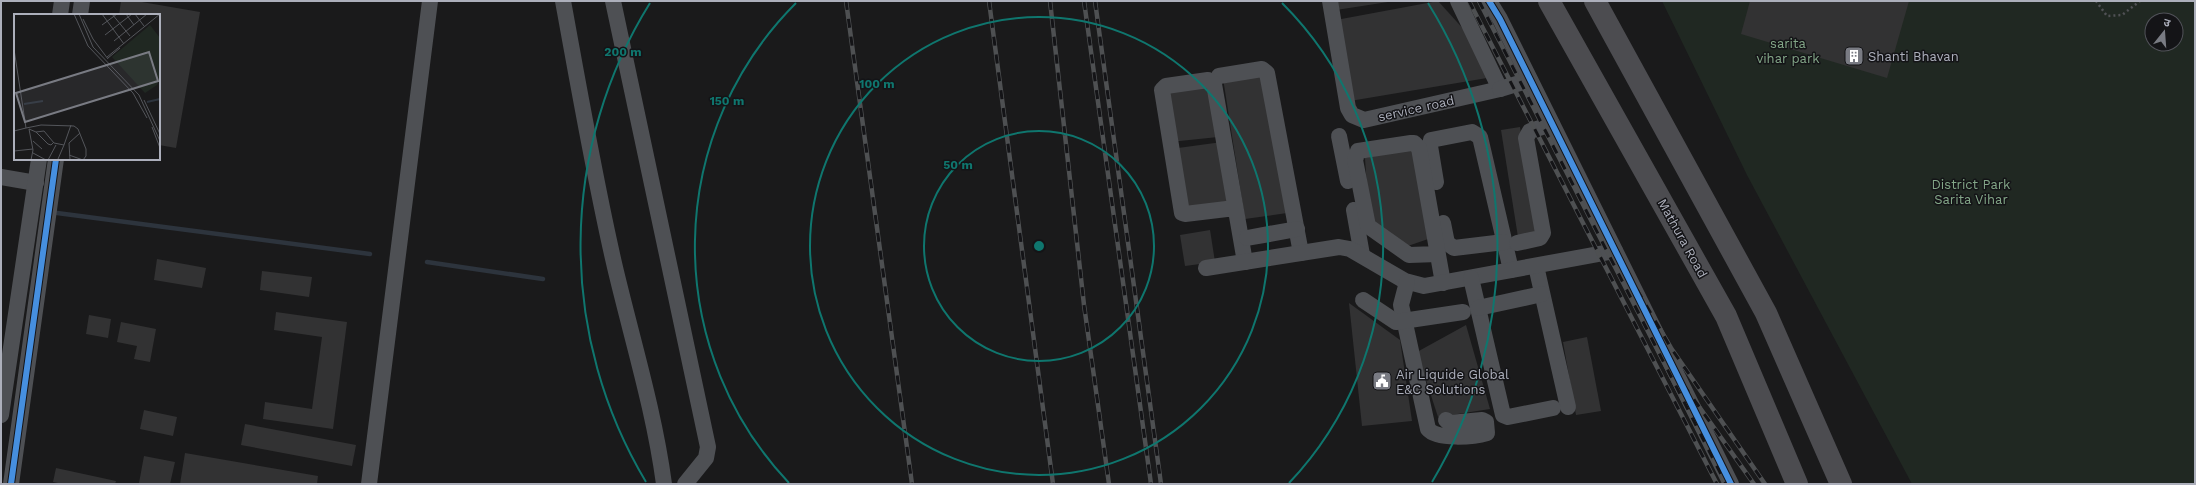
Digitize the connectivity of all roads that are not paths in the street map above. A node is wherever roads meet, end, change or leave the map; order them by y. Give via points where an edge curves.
1 (62, 1) edge
2 (82, 1) edge
3 (430, 1) edge
4 (563, 1) edge
5 (613, 1) edge
6 (1330, 1) edge
7 (1458, 1) edge
8 (1489, 1) edge
9 (1549, 1) edge
10 (1595, 1) edge
11 (60, 14) edge
12 (80, 14) edge
13 (1219, 76) dead end
14 (1530, 80) junction
15 (1500, 89) junction
16 (1224, 99) dead end
17 (1552, 124) junction
18 (1339, 136) dead end
19 (39, 160) edge
20 (56, 160) edge
21 (1, 177) edge
22 (36, 183) junction
23 (1235, 208) junction
24 (1297, 229) junction
25 (1247, 238) junction
26 (1511, 242) junction
27 (1615, 252) junction
28 (1301, 253) junction
29 (1438, 254) junction
30 (1362, 255) junction
31 (1247, 261) junction
32 (1536, 266) junction
33 (1206, 268) dead end
34 (1511, 270) junction
35 (1472, 278) junction
36 (1407, 282) junction
37 (1443, 283) junction
38 (1542, 294) junction
39 (1363, 300) dead end
40 (1478, 308) junction
41 (1463, 312) dead end
42 (1405, 322) junction
43 (1, 416) edge
44 (1446, 420) dead end
45 (11, 484) edge
46 (369, 484) edge
47 (664, 484) edge
48 (685, 484) edge
49 (1731, 484) edge
50 (1797, 484) edge
51 (1841, 484) edge

1 - 11 street
2 - 12 street
3 - 46 street
4 - 47 street via 596,181 652,416
5 - 48 street via 708,447 706,458
6 - 15 street, service road via 1348,108 1352,115 1364,120
7 - 15 street
8 - 14 street
9 - 50 highway, Mathura Road via 1726,316
10 - 51 highway via 1766,313
13 - 24 street via 1262,69 1267,73
14 - 15 street
14 - 17 street
16 - 25 street
17 - 26 street via 1530,131 1526,138 1543,233 1540,238
17 - 27 street
18 - 30 street
19 - 22 street
20 - 45 street
21 - 22 street
22 - 43 street
23 - 23 street via 1214,84 1208,80 1166,86 1162,90 1182,213
23 - 31 street
24 - 25 street
24 - 28 street
25 - 31 street
26 - 26 street via 1480,137 1472,132 1431,140 1449,246 1459,249
26 - 34 street
27 - 32 street
27 - 49 street
28 - 30 street via 1339,247
28 - 31 street
29 - 29 street via 1409,255 1368,226 1355,160 1358,151 1411,143 1417,146
29 - 37 street
30 - 36 street
31 - 33 street
32 - 34 street
32 - 38 street
34 - 35 street
35 - 37 street
35 - 40 street
36 - 37 street via 1424,286
36 - 42 street via 1401,301
38 - 40 street
38 - 40 street via 1560,407 1508,417 1503,415
39 - 42 street via 1390,319
41 - 42 street
42 - 44 street via 1428,429 1442,437 1487,432 1486,422 1482,420 1450,423

